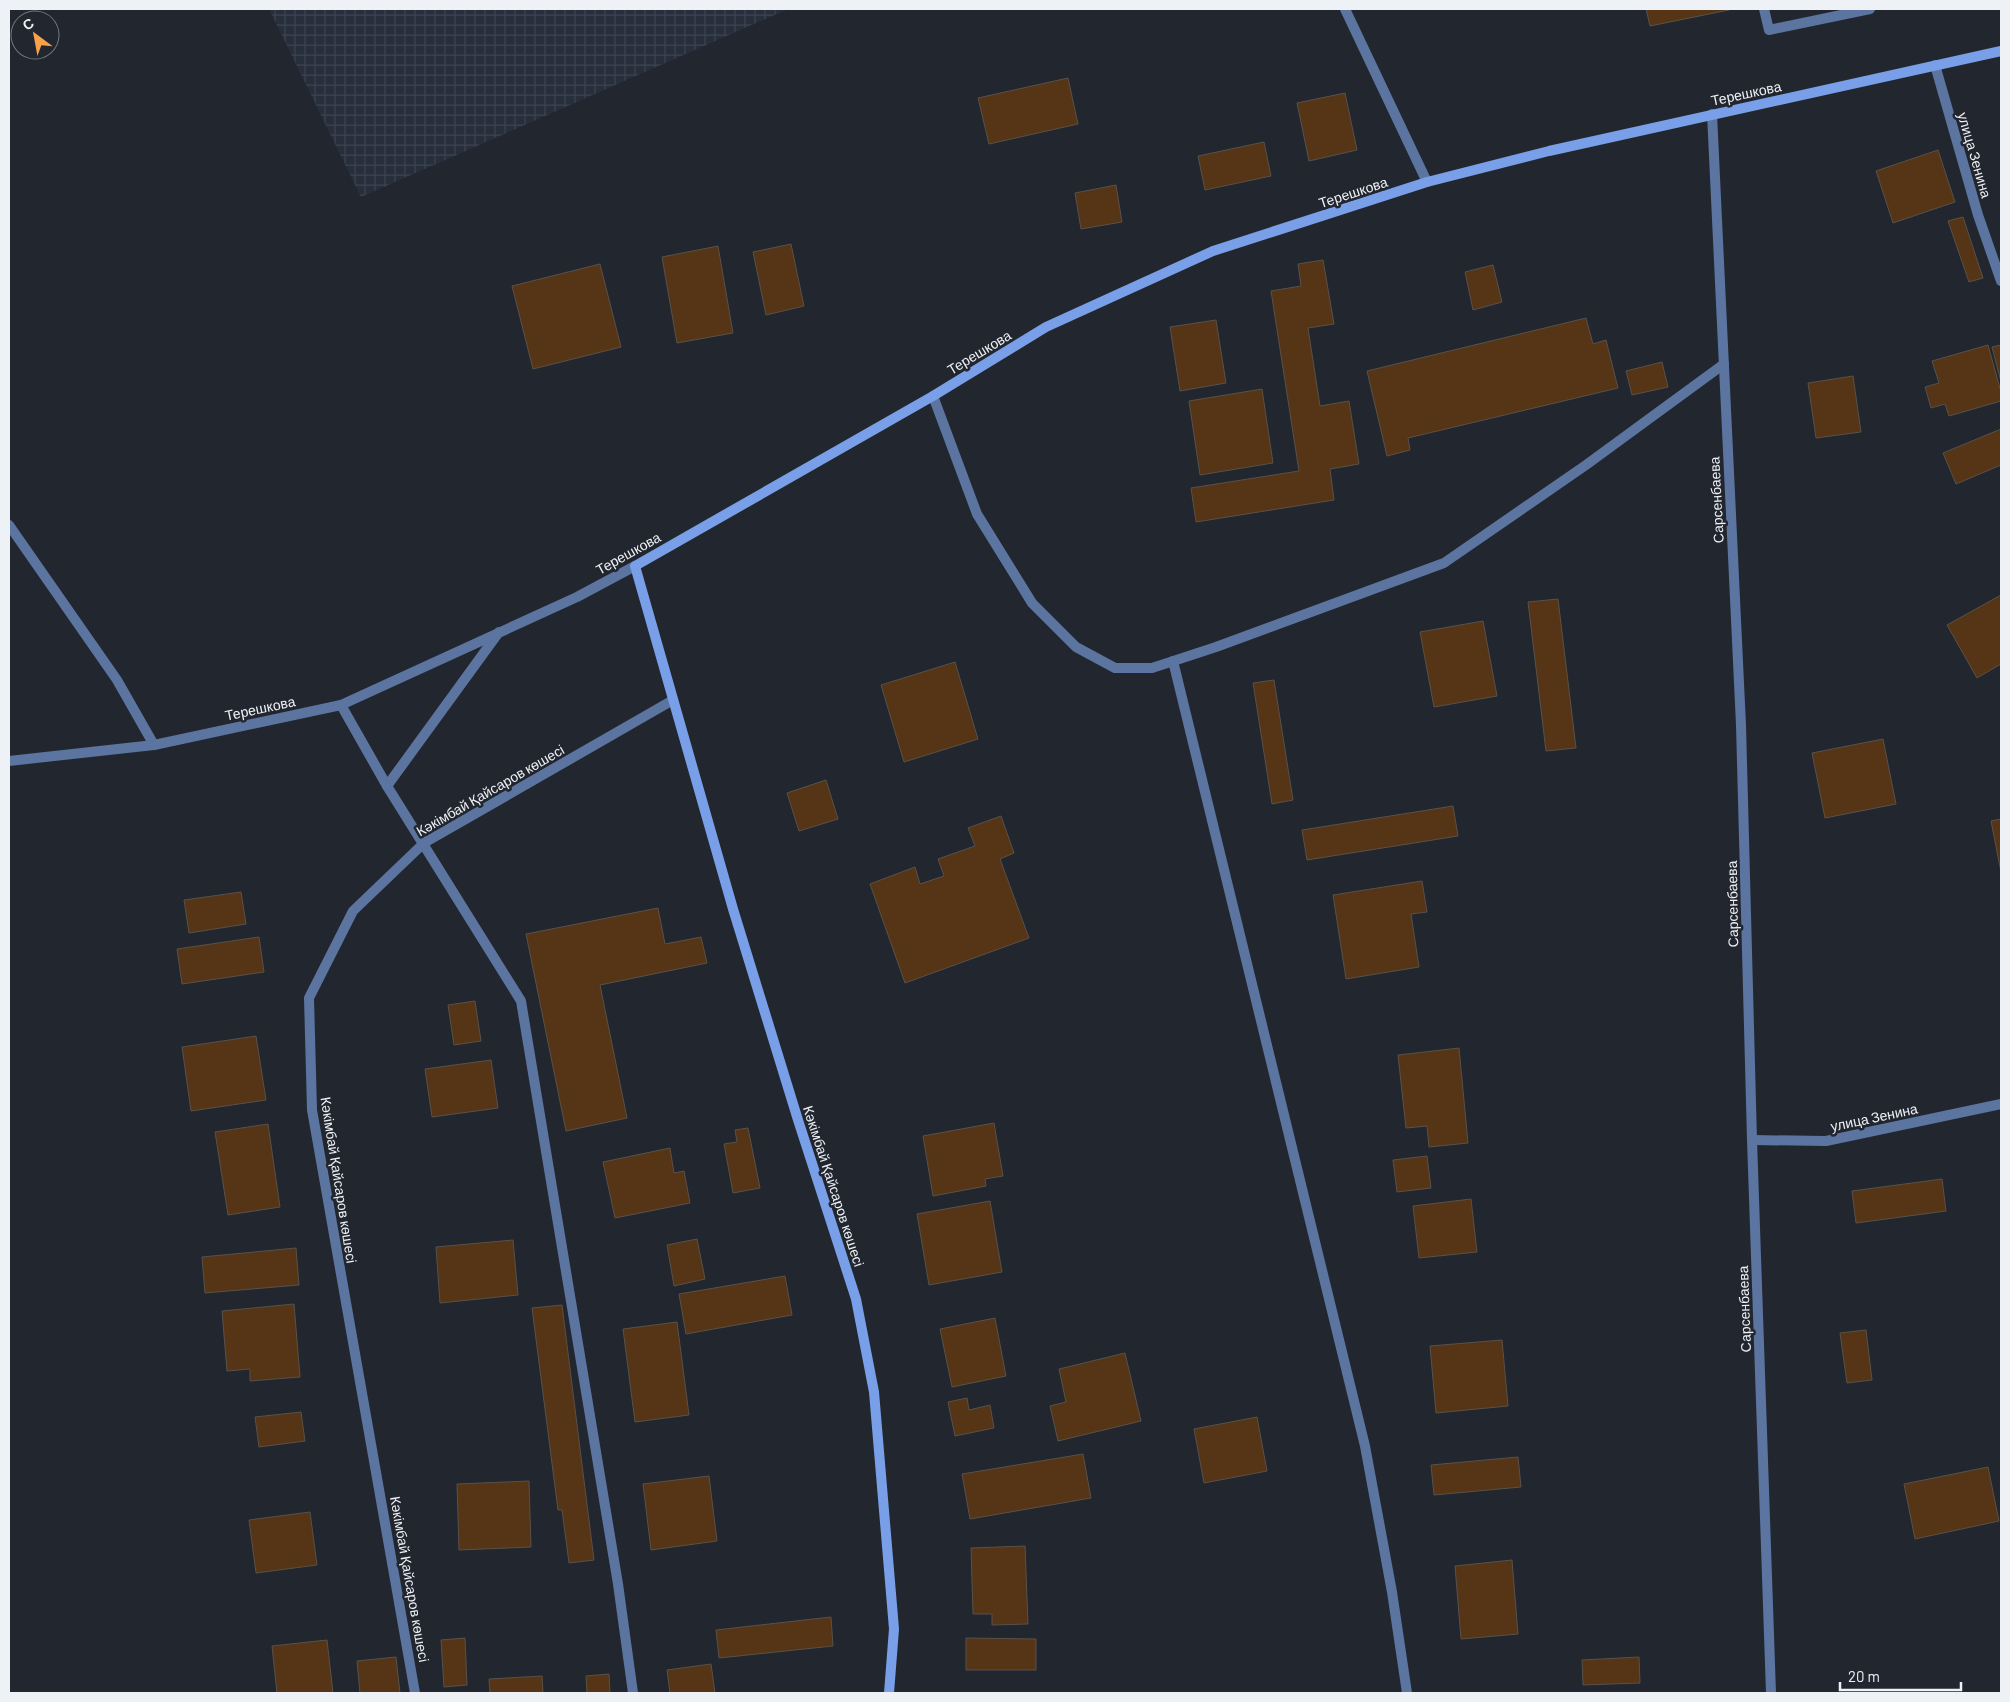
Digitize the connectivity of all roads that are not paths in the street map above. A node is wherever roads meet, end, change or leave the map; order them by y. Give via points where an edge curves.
1 (1345, 9) edge
2 (1764, 9) edge
3 (1870, 9) edge
4 (2001, 50) edge
5 (1935, 65) junction
6 (1712, 114) junction
7 (1427, 182) junction
8 (2001, 281) edge
9 (1724, 364) junction
10 (933, 396) junction
11 (9, 525) edge
12 (635, 566) junction
13 (500, 631) junction
14 (1173, 661) junction
15 (673, 700) junction
16 (341, 705) junction
17 (154, 745) junction
18 (9, 761) edge
19 (387, 786) junction
20 (424, 843) junction
21 (2001, 1104) edge
22 (1752, 1140) junction
23 (415, 1693) edge
24 (633, 1693) edge
25 (888, 1693) edge
26 (1407, 1693) edge
27 (1771, 1693) edge

1 - 7 street
2 - 3 street via 1769,30
4 - 5 street, Терешкова
5 - 6 street, Терешкова
5 - 8 street, улица Зенина via 1978,215
6 - 7 street, Терешкова via 1549,150
6 - 9 street, Сарсенбаева
7 - 10 street, Терешкова via 1213,251 1046,327
9 - 14 street via 1444,563
9 - 22 street, Сарсенбаева via 1741,725
10 - 12 street, Терешкова
10 - 14 street via 977,514 1032,603 1076,647 1115,668 1152,668
11 - 17 street via 117,680
12 - 13 street, Терешкова via 577,597
12 - 15 street, Кәкімбай Қайсаров көшесі
13 - 16 street, Терешкова
13 - 19 street
14 - 26 street via 1366,1446
15 - 20 street, Кәкімбай Қайсаров көшесі
15 - 25 street, Кәкімбай Қайсаров көшесі via 736,918 856,1299 874,1392 894,1630
16 - 17 street, Терешкова
16 - 19 street
17 - 18 street, Терешкова
19 - 20 street
20 - 23 street, Кәкімбай Қайсаров көшесі via 353,911 308,998 312,1110
20 - 24 street via 521,1001 618,1584
21 - 22 street, улица Зенина via 1826,1141
22 - 27 street, Сарсенбаева

